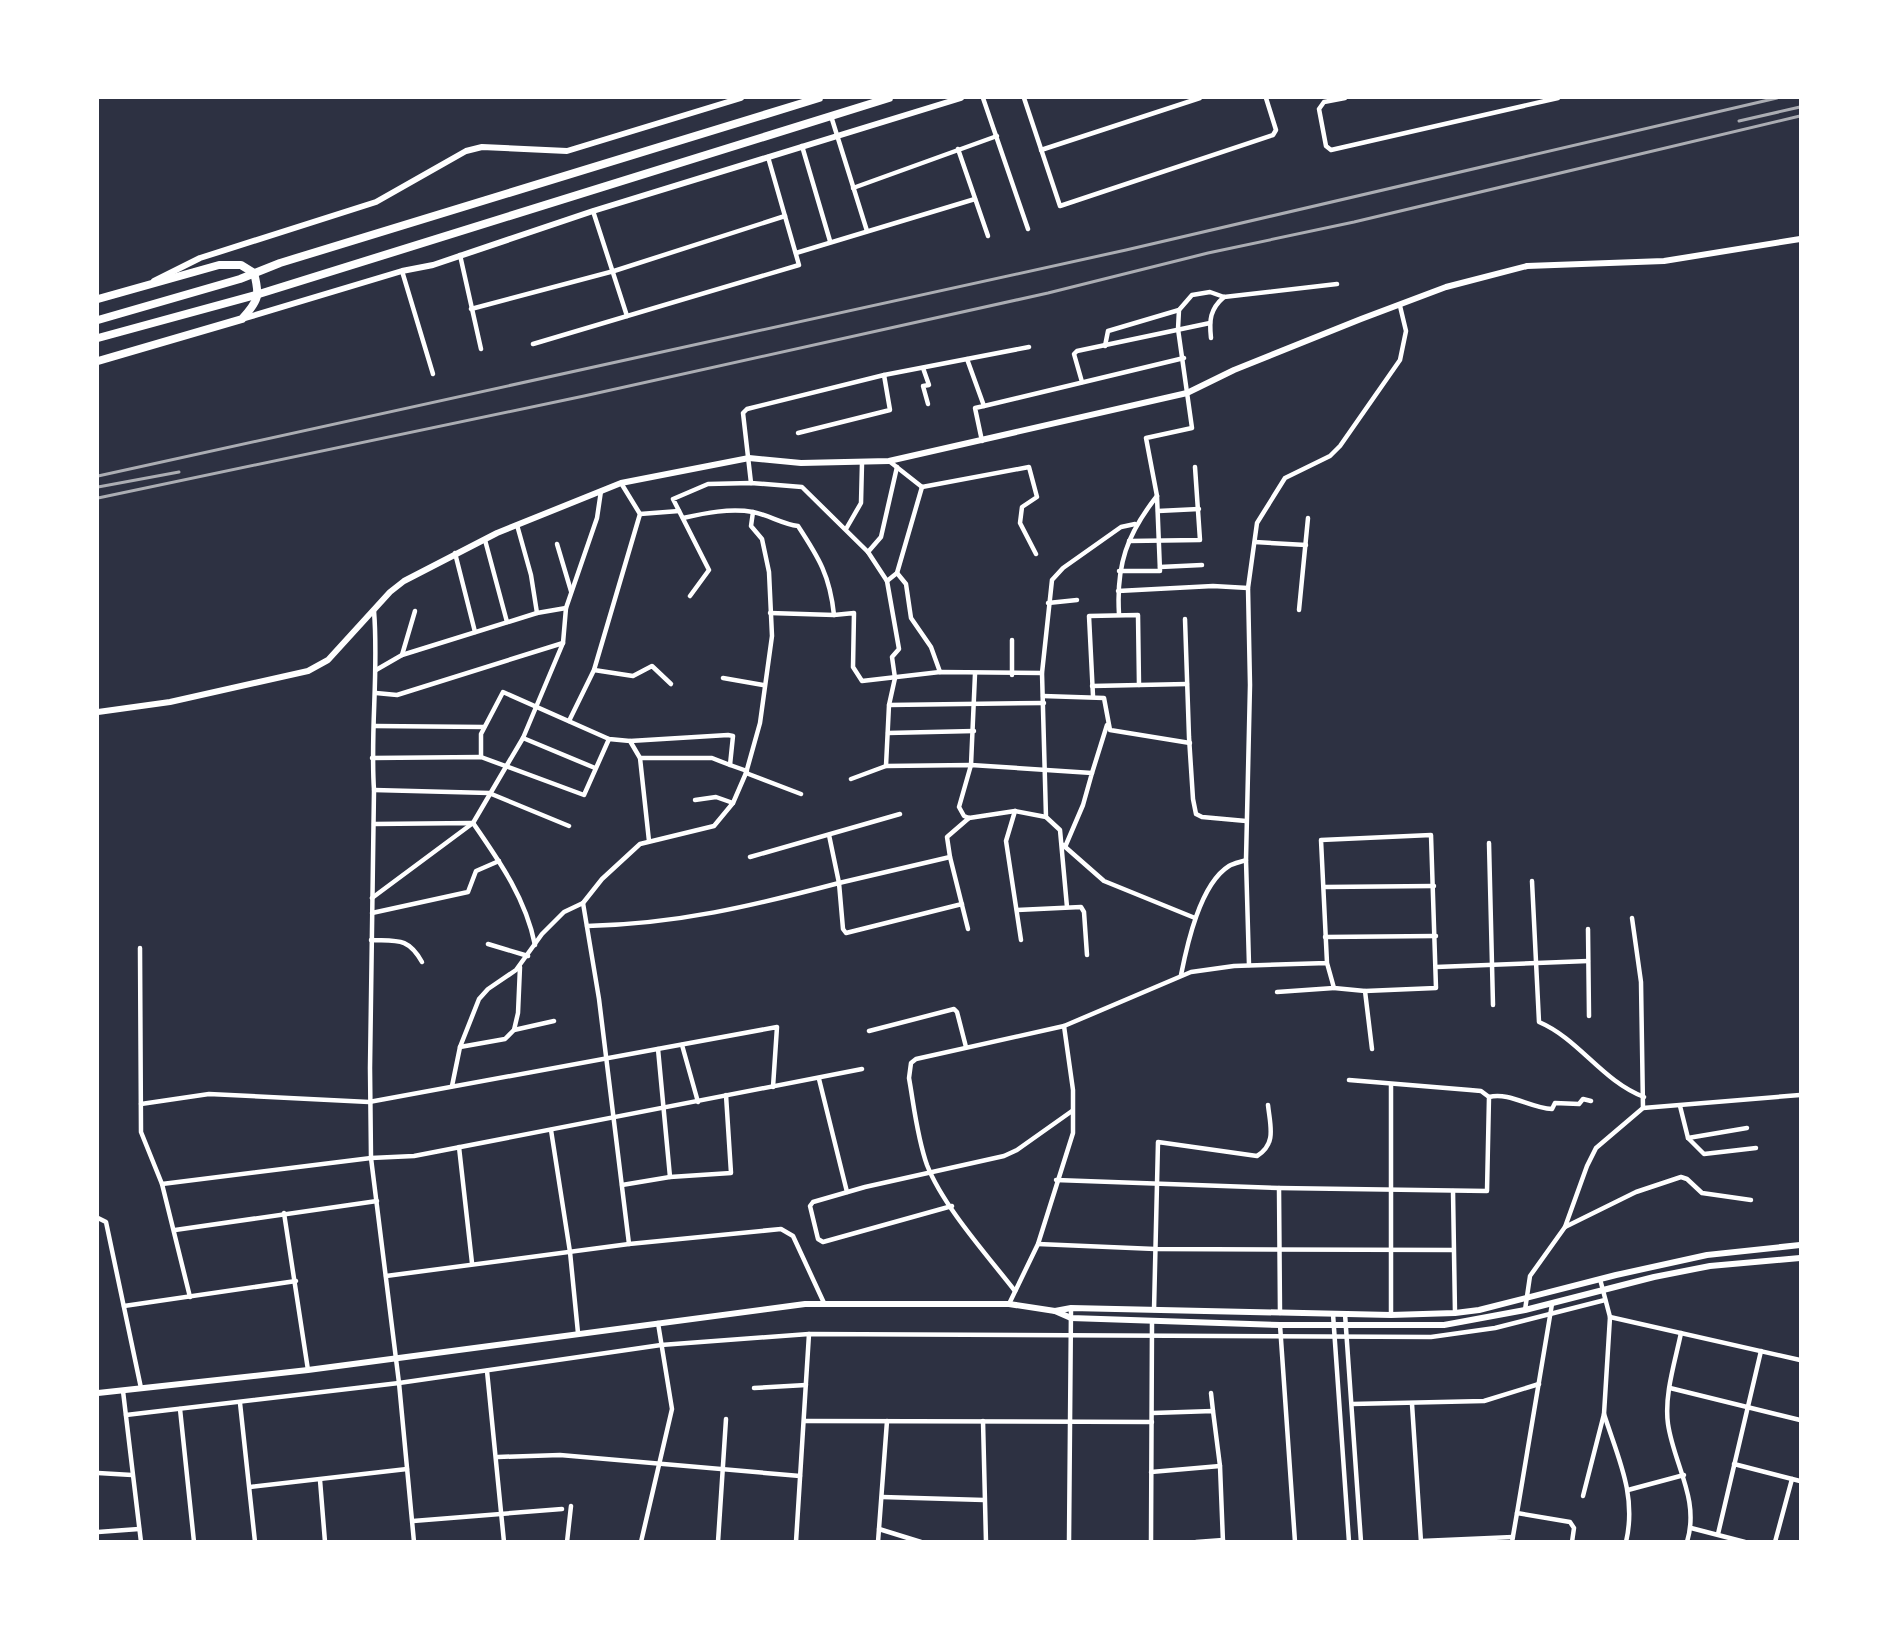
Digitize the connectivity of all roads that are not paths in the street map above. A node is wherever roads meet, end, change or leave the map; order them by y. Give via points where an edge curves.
1 (741, 98) edge
2 (819, 98) edge
3 (889, 98) edge
4 (961, 98) edge
5 (984, 98) edge
6 (1024, 98) edge
7 (1200, 98) edge
8 (1266, 98) edge
9 (1345, 98) edge
10 (1558, 98) edge
11 (1544, 99) edge
12 (831, 116) junction
13 (835, 136) junction
14 (997, 136) junction
15 (802, 146) junction
16 (958, 149) junction
17 (1041, 150) junction
18 (768, 157) junction
19 (853, 188) junction
20 (975, 199) junction
21 (593, 211) junction
22 (785, 216) junction
23 (1028, 229) dead end
24 (867, 231) junction
25 (988, 237) dead end
26 (1800, 239) edge
27 (830, 241) junction
28 (796, 253) junction
29 (460, 255) junction
30 (402, 271) junction
31 (614, 271) junction
32 (254, 273) junction
33 (1337, 284) dead end
34 (140, 287) junction
35 (259, 294) junction
36 (1224, 297) junction
37 (98, 299) edge
38 (1400, 306) junction
39 (471, 309) junction
40 (1179, 310) junction
41 (627, 316) junction
42 (243, 319) junction
43 (98, 320) edge
44 (1210, 323) junction
45 (1178, 328) junction
46 (98, 338) edge
47 (1211, 339) dead end
48 (533, 344) dead end
49 (1105, 346) junction
50 (1029, 347) dead end
51 (481, 349) dead end
52 (1184, 358) junction
53 (967, 359) junction
54 (98, 361) edge
55 (923, 368) junction
56 (433, 374) dead end
57 (884, 375) junction
58 (1082, 382) junction
59 (1187, 393) junction
60 (928, 404) dead end
61 (984, 406) junction
62 (798, 433) dead end
63 (982, 441) junction
64 (749, 458) junction
65 (889, 461) junction
66 (862, 463) junction
67 (897, 467) junction
68 (1195, 467) dead end
69 (621, 483) junction
70 (751, 483) junction
71 (922, 488) junction
72 (602, 491) junction
73 (1157, 496) junction
74 (1199, 509) junction
75 (679, 511) junction
76 (753, 512) junction
77 (1158, 512) junction
78 (640, 514) junction
79 (683, 518) junction
80 (1308, 518) dead end
81 (1135, 524) junction
82 (517, 525) junction
83 (846, 529) junction
84 (485, 540) junction
85 (1129, 541) junction
86 (1159, 542) junction
87 (1255, 542) junction
88 (557, 544) dead end
89 (1306, 544) junction
90 (868, 552) junction
91 (455, 553) junction
92 (1036, 554) dead end
93 (1202, 566) dead end
94 (1160, 567) junction
95 (1119, 571) junction
96 (897, 573) junction
97 (887, 581) junction
98 (1248, 588) junction
99 (571, 591) junction
100 (1118, 591) junction
101 (690, 596) dead end
102 (1077, 600) dead end
103 (1048, 603) junction
104 (566, 608) junction
105 (1299, 610) dead end
106 (374, 611) junction
107 (415, 611) dead end
108 (537, 613) junction
109 (770, 613) junction
110 (1119, 614) junction
111 (834, 615) junction
112 (1185, 619) dead end
113 (507, 622) junction
114 (475, 632) junction
115 (1012, 640) dead end
116 (563, 643) junction
117 (402, 655) junction
118 (376, 670) junction
119 (594, 670) junction
120 (940, 672) junction
121 (975, 674) junction
122 (1042, 674) junction
123 (1012, 675) junction
124 (723, 678) dead end
125 (895, 678) junction
126 (670, 684) dead end
127 (1187, 684) junction
128 (763, 685) junction
129 (1139, 685) junction
130 (1092, 686) junction
131 (376, 693) junction
132 (1043, 696) junction
133 (1093, 696) junction
134 (976, 703) junction
135 (1044, 704) junction
136 (889, 705) junction
137 (536, 707) junction
138 (98, 712) edge
139 (569, 721) junction
140 (1107, 725) junction
141 (375, 726) junction
142 (484, 727) junction
143 (974, 731) junction
144 (888, 733) junction
145 (523, 738) junction
146 (609, 739) junction
147 (630, 741) junction
148 (1190, 743) junction
149 (482, 757) junction
150 (372, 758) junction
151 (640, 758) junction
152 (507, 765) junction
153 (730, 765) junction
154 (971, 765) junction
155 (886, 766) junction
156 (595, 768) junction
157 (1044, 769) junction
158 (747, 772) junction
159 (1092, 773) junction
160 (851, 779) dead end
161 (374, 790) junction
162 (489, 793) junction
163 (801, 794) dead end
164 (695, 800) dead end
165 (733, 803) junction
166 (1015, 811) junction
167 (900, 814) dead end
168 (1046, 817) junction
169 (969, 818) junction
170 (1246, 820) junction
171 (473, 823) junction
172 (374, 824) junction
173 (569, 826) dead end
174 (829, 834) junction
175 (649, 841) junction
176 (1489, 843) dead end
177 (1063, 845) junction
178 (750, 857) dead end
179 (950, 857) junction
180 (1246, 860) junction
181 (500, 861) junction
182 (1533, 881) dead end
183 (839, 883) junction
184 (1434, 885) junction
185 (1324, 887) junction
186 (372, 898) junction
187 (583, 903) junction
188 (962, 904) junction
189 (1067, 907) junction
190 (1017, 910) junction
191 (372, 914) junction
192 (1195, 918) junction
193 (1632, 918) dead end
194 (587, 926) junction
195 (968, 929) dead end
196 (1588, 929) dead end
197 (1436, 936) junction
198 (1325, 937) junction
199 (371, 940) junction
200 (1021, 940) dead end
201 (488, 944) dead end
202 (535, 945) junction
203 (140, 948) dead end
204 (1087, 955) dead end
205 (528, 956) junction
206 (1588, 961) junction
207 (422, 962) dead end
208 (1327, 963) junction
209 (1536, 964) junction
210 (520, 965) junction
211 (1249, 966) junction
212 (1492, 966) junction
213 (1436, 967) junction
214 (1181, 975) junction
215 (1334, 988) junction
216 (1365, 991) junction
217 (1277, 992) dead end
218 (1492, 1005) dead end
219 (1589, 1016) dead end
220 (554, 1021) dead end
221 (1064, 1026) junction
222 (514, 1030) junction
223 (869, 1031) dead end
224 (682, 1045) junction
225 (460, 1047) junction
226 (966, 1047) junction
227 (658, 1049) junction
228 (1372, 1049) dead end
229 (606, 1057) junction
230 (862, 1069) dead end
231 (819, 1079) junction
232 (1349, 1080) dead end
233 (1391, 1085) junction
234 (452, 1086) junction
235 (773, 1088) junction
236 (726, 1095) junction
237 (1800, 1095) edge
238 (1644, 1096) junction
239 (1489, 1097) junction
240 (369, 1101) junction
241 (1591, 1101) dead end
242 (698, 1102) junction
243 (141, 1104) junction
244 (1268, 1106) dead end
245 (1680, 1106) junction
246 (1643, 1108) junction
247 (665, 1109) junction
248 (1072, 1111) junction
249 (612, 1118) junction
250 (1747, 1128) dead end
251 (551, 1130) junction
252 (1688, 1138) junction
253 (459, 1147) junction
254 (1756, 1148) dead end
255 (371, 1158) junction
256 (931, 1172) junction
257 (670, 1177) junction
258 (1056, 1180) junction
259 (162, 1184) junction
260 (1156, 1184) junction
261 (622, 1185) junction
262 (1279, 1188) junction
263 (1389, 1188) junction
264 (1453, 1191) junction
265 (847, 1192) junction
266 (1751, 1200) dead end
267 (377, 1201) junction
268 (952, 1206) junction
269 (284, 1213) junction
270 (98, 1218) edge
271 (1565, 1227) junction
272 (175, 1230) junction
273 (629, 1244) junction
274 (1038, 1244) junction
275 (1800, 1245) edge
276 (1155, 1248) junction
277 (1280, 1249) junction
278 (1390, 1250) junction
279 (1453, 1250) junction
280 (570, 1252) junction
281 (1800, 1258) edge
282 (472, 1263) junction
283 (386, 1276) junction
284 (1600, 1279) junction
285 (296, 1281) junction
286 (1015, 1291) junction
287 (1603, 1291) junction
288 (190, 1297) junction
289 (1525, 1299) junction
290 (1605, 1300) junction
291 (824, 1303) junction
292 (1009, 1304) junction
293 (1552, 1304) junction
294 (124, 1306) junction
295 (1071, 1308) junction
296 (1154, 1310) junction
297 (1525, 1310) junction
298 (1055, 1311) junction
299 (1280, 1313) junction
300 (1455, 1313) junction
301 (1333, 1314) junction
302 (1345, 1314) junction
303 (1551, 1314) junction
304 (1391, 1316) junction
305 (1610, 1317) junction
306 (1071, 1318) junction
307 (1152, 1321) junction
308 (658, 1323) junction
309 (1280, 1325) junction
310 (1334, 1326) junction
311 (1346, 1326) junction
312 (578, 1333) junction
313 (1681, 1333) junction
314 (809, 1334) junction
315 (1070, 1335) junction
316 (1151, 1335) junction
317 (1283, 1338) junction
318 (1334, 1338) junction
319 (1347, 1338) junction
320 (661, 1345) junction
321 (1761, 1351) junction
322 (1800, 1351) edge
323 (396, 1358) junction
324 (1800, 1360) edge
325 (308, 1370) junction
326 (488, 1371) junction
327 (399, 1383) junction
328 (1539, 1384) junction
329 (806, 1385) junction
330 (141, 1388) junction
331 (1670, 1388) junction
332 (754, 1389) dead end
333 (123, 1391) junction
334 (98, 1393) edge
335 (1211, 1393) dead end
336 (240, 1402) junction
337 (1352, 1404) junction
338 (1412, 1404) junction
339 (1748, 1407) junction
340 (180, 1409) junction
341 (1213, 1411) junction
342 (1153, 1413) junction
343 (1604, 1414) junction
344 (126, 1415) junction
345 (726, 1419) dead end
346 (805, 1420) junction
347 (1800, 1420) edge
348 (887, 1421) junction
349 (983, 1421) junction
350 (1152, 1422) junction
351 (1069, 1424) junction
352 (498, 1457) junction
353 (1734, 1464) junction
354 (660, 1465) junction
355 (1220, 1466) junction
356 (407, 1469) junction
357 (723, 1470) junction
358 (1151, 1472) junction
359 (98, 1473) edge
360 (132, 1475) junction
361 (1684, 1475) junction
362 (800, 1476) junction
363 (1792, 1479) junction
364 (320, 1480) junction
365 (1800, 1481) edge
366 (250, 1487) junction
367 (1628, 1490) junction
368 (1583, 1496) dead end
369 (882, 1497) junction
370 (984, 1500) junction
371 (571, 1506) dead end
372 (562, 1509) dead end
373 (499, 1512) junction
374 (1517, 1513) junction
375 (413, 1521) junction
376 (1691, 1528) junction
377 (139, 1529) junction
378 (879, 1529) junction
379 (98, 1532) edge
380 (1718, 1534) junction
381 (1513, 1539) edge
382 (1223, 1541) edge
383 (1421, 1541) edge
384 (141, 1542) edge
385 (194, 1542) edge
386 (255, 1542) edge
387 (325, 1542) edge
388 (414, 1542) edge
389 (504, 1542) edge
390 (567, 1542) edge
391 (641, 1542) edge
392 (718, 1542) edge
393 (796, 1542) edge
394 (878, 1542) edge
395 (921, 1542) edge
396 (986, 1542) edge
397 (1069, 1542) edge
398 (1151, 1542) edge
399 (1196, 1542) edge
400 (1295, 1542) edge
401 (1349, 1542) edge
402 (1361, 1542) edge
403 (1572, 1542) edge
404 (1626, 1542) edge
405 (1687, 1542) edge
406 (1745, 1542) edge
407 (1775, 1542) edge

1 - 34 street via 567,151 482,147 466,152 376,202 200,258
2 - 32 main road
3 - 12 main road
4 - 13 street
5 - 14 street
6 - 17 street
7 - 17 street
8 - 17 street via 1276,130 1273,135 1060,206
9 - 11 street via 1324,102 1319,109 1326,146 1331,150
10 - 11 street
12 - 13 street
12 - 35 main road
13 - 15 street
13 - 19 street
14 - 16 street
14 - 23 street
15 - 18 street
15 - 27 street
16 - 19 street
16 - 20 street
18 - 21 street
18 - 22 street
19 - 24 street
20 - 24 street
20 - 25 street
21 - 29 street
21 - 31 street
22 - 28 street
22 - 31 street
24 - 27 street
26 - 38 street via 1664,261 1527,266 1446,287
27 - 28 street
28 - 41 street via 799,265
29 - 30 street
29 - 39 street
30 - 42 street
30 - 56 street
31 - 39 street
31 - 41 street
32 - 34 main road via 241,265 219,265
32 - 35 main road
32 - 43 main road
33 - 36 street
34 - 37 main road
35 - 42 main road
35 - 46 main road
36 - 40 street via 1210,292 1192,295
36 - 44 street via 1214,307
38 - 59 street via 1234,370
38 - 87 street via 1406,331 1400,360 1341,446 1330,456 1285,478 1257,523
39 - 51 street
40 - 45 street
40 - 49 street via 1108,331
41 - 48 street
42 - 54 main road
44 - 45 street
44 - 47 street
45 - 49 street
45 - 52 street
49 - 58 street via 1075,352
50 - 53 street
52 - 58 street
52 - 59 street
53 - 55 street
53 - 61 street
55 - 57 street
55 - 60 street via 929,385 923,386
57 - 62 street via 890,410
57 - 64 street via 747,409 743,412
58 - 61 street
59 - 63 street
59 - 73 street via 1192,428 1146,438
61 - 63 street via 975,408
63 - 65 street
64 - 66 street
64 - 69 street
64 - 70 street
65 - 66 street
65 - 67 street
66 - 83 street via 861,503
67 - 71 street
67 - 90 street via 882,537
68 - 74 street
69 - 72 street
69 - 78 street
70 - 75 street via 708,484 677,496 673,499
70 - 83 street via 802,487
71 - 92 street via 1029,467 1037,497 1022,507 1020,523
71 - 96 street
72 - 82 street
72 - 99 street via 597,518
73 - 77 street
73 - 81 street
74 - 77 street
74 - 86 street via 1200,540
75 - 78 street
75 - 79 street
76 - 79 street via 709,512
76 - 109 street via 751,526 762,539 769,572
76 - 111 street via 798,526 821,560 831,586
77 - 86 street
78 - 119 street
79 - 101 street via 709,570
80 - 89 street
81 - 85 street
81 - 103 street via 1121,527 1063,568 1052,580
82 - 84 street
82 - 108 street
83 - 90 street
84 - 91 street
84 - 113 street
85 - 86 street
85 - 95 street
86 - 94 street
87 - 89 street
87 - 98 street
88 - 99 street
89 - 105 street
90 - 97 street
91 - 106 street via 404,581
91 - 114 street
93 - 94 street
94 - 95 street via 1160,572
95 - 100 street
96 - 97 street
96 - 120 street via 906,584 911,618 931,647
97 - 125 street via 899,649 892,657
98 - 100 street
98 - 170 street
99 - 104 street
100 - 110 street
102 - 103 street
103 - 122 street
104 - 108 street
104 - 116 street
106 - 118 street
106 - 138 street via 328,660 308,671 170,702
107 - 117 street
108 - 113 street
109 - 111 street
109 - 128 street via 772,636
110 - 129 street via 1138,615
110 - 130 street via 1089,615
111 - 125 street via 854,613 853,667 862,681
112 - 127 street
113 - 114 street
114 - 117 street
115 - 123 street
116 - 131 street via 397,695
116 - 137 street
117 - 118 street
118 - 131 street
119 - 126 street via 633,676 652,666
119 - 139 street
120 - 121 street
120 - 125 street
121 - 123 street
121 - 134 street
122 - 123 street
122 - 132 street
124 - 128 street
125 - 136 street
127 - 129 street
127 - 148 street
128 - 158 street via 760,723
129 - 130 street
130 - 133 street
131 - 141 street
132 - 133 street
132 - 135 street
133 - 140 street via 1104,698
134 - 135 street
134 - 136 street
134 - 143 street
135 - 157 street
136 - 144 street
137 - 139 street
137 - 142 street via 503,692
137 - 145 street
139 - 146 street
140 - 148 street via 1110,730
140 - 159 street
141 - 142 street
141 - 150 street
142 - 149 street
143 - 144 street
143 - 154 street
144 - 155 street
145 - 152 street
145 - 156 street
146 - 147 street
146 - 156 street
147 - 151 street
147 - 153 street via 733,736
148 - 170 street via 1196,814 1202,818
149 - 150 street
149 - 152 street
150 - 161 street
151 - 153 street via 712,758
151 - 175 street
152 - 156 street via 584,795
152 - 162 street
153 - 158 street
154 - 155 street
154 - 157 street
154 - 169 street via 959,807
155 - 160 street
157 - 159 street
157 - 168 street
158 - 163 street
158 - 165 street
159 - 177 street via 1083,805
161 - 162 street
161 - 172 street
162 - 171 street
162 - 173 street
164 - 165 street via 716,796
165 - 175 street via 714,826
166 - 168 street
166 - 169 street
166 - 190 street via 1006,841
167 - 174 street
168 - 177 street via 1060,830
169 - 179 street via 947,837
170 - 180 street
171 - 172 street
171 - 181 street
171 - 186 street
172 - 186 street
174 - 178 street
174 - 183 street
175 - 187 street via 640,844 602,879
176 - 212 street
177 - 189 street
177 - 192 street via 1104,881
179 - 183 street
179 - 188 street
180 - 192 street via 1228,867
180 - 211 street
181 - 191 street via 476,871 468,892
181 - 202 street via 524,905
182 - 209 street
183 - 188 street via 846,933
183 - 194 street via 738,910 638,924
184 - 185 street
184 - 185 street via 1431,835 1321,840
184 - 197 street
185 - 198 street
186 - 191 street
187 - 194 street
187 - 202 street via 564,912
188 - 195 street
189 - 190 street
189 - 204 street via 1083,909
190 - 200 street
191 - 199 street
192 - 214 street
193 - 238 street via 1641,982
194 - 229 street
196 - 206 street
197 - 198 street
197 - 213 street
198 - 208 street
199 - 207 street via 405,942
199 - 240 street
201 - 205 street
202 - 205 street
203 - 243 street
205 - 210 street
206 - 209 street
206 - 219 street
208 - 211 street
208 - 215 street
209 - 212 street
209 - 238 street via 1539,1022 1572,1043 1605,1074
210 - 222 street
210 - 225 street via 479,999
211 - 214 street
212 - 213 street
212 - 218 street
213 - 216 street via 1436,988
214 - 221 street
215 - 216 street
215 - 217 street
216 - 228 street
220 - 222 street
221 - 226 street
221 - 248 street
222 - 225 street via 505,1039
223 - 226 street via 954,1010
224 - 227 street
224 - 235 street via 777,1027
224 - 242 street
225 - 234 street
226 - 256 street via 916,1059 908,1068
227 - 229 street
227 - 247 street
229 - 234 street
229 - 249 street
230 - 231 street
231 - 235 street
231 - 265 street
232 - 233 street
233 - 239 street via 1481,1091
233 - 263 street
234 - 240 street
235 - 236 street
236 - 242 street
236 - 257 street via 730,1173
237 - 245 street
238 - 246 street
239 - 241 street via 1502,1094 1526,1105 1552,1109 1555,1103
239 - 264 street via 1487,1191
240 - 243 street via 209,1094
240 - 255 street
242 - 247 street
243 - 259 street via 141,1132
244 - 260 street via 1271,1136 1265,1151 1257,1156 1158,1142
245 - 246 street
245 - 252 street
246 - 271 street via 1596,1148
247 - 249 street
247 - 257 street
248 - 256 street via 1004,1156
248 - 258 street via 1070,1149
249 - 251 street
249 - 261 street
250 - 252 street
251 - 253 street
251 - 280 street
252 - 254 street via 1704,1154
253 - 255 street via 414,1156
253 - 282 street
255 - 259 street
255 - 267 street
256 - 265 street
256 - 268 street
257 - 261 street
258 - 260 street
258 - 274 street
259 - 272 street
260 - 262 street
260 - 276 street
261 - 273 street
262 - 263 street
262 - 277 street
263 - 264 street
263 - 278 street
264 - 279 street
265 - 268 street via 811,1203 820,1241
266 - 271 street via 1702,1193 1681,1177 1654,1185
267 - 269 street
267 - 283 street
268 - 286 street
269 - 272 street
269 - 285 street
270 - 294 street via 106,1222
271 - 289 street via 1530,1276
272 - 288 street
273 - 280 street
273 - 291 street via 787,1230
274 - 276 street
274 - 286 street
275 - 284 street via 1707,1255
276 - 277 street
276 - 296 street
277 - 278 street
277 - 299 street
278 - 279 street
278 - 304 street
279 - 300 street
280 - 282 street
280 - 312 street
281 - 287 street via 1710,1266
282 - 283 street
283 - 323 street
284 - 287 street
284 - 289 street
285 - 288 street
285 - 325 street
286 - 292 street
287 - 290 street
287 - 293 street
288 - 294 street
289 - 297 street
289 - 300 street
290 - 303 street
290 - 305 street
291 - 292 street
291 - 308 street
292 - 298 street
293 - 297 street
293 - 303 street
294 - 330 street
295 - 296 street
295 - 298 street
295 - 306 street
296 - 299 street
297 - 311 street via 1443,1325
298 - 306 street
299 - 301 street
300 - 304 street
301 - 302 street
301 - 310 street
302 - 304 street
302 - 311 street
303 - 319 street via 1461,1335
303 - 328 street
305 - 313 street
305 - 343 street
306 - 307 street
306 - 315 street
307 - 309 street
307 - 316 street
308 - 312 street
308 - 320 street
309 - 310 street
309 - 317 street
310 - 311 street
310 - 318 street
311 - 319 street
312 - 323 street
313 - 321 street
313 - 331 street
314 - 315 street
314 - 320 street
314 - 329 street
315 - 316 street
315 - 351 street
316 - 317 street
316 - 342 street
317 - 318 street
317 - 400 street
318 - 319 street
318 - 401 street
319 - 337 street
320 - 326 street
320 - 354 street via 672,1409
321 - 324 street
321 - 339 street
322 - 324 street
323 - 325 street
323 - 327 street
325 - 330 street
326 - 327 street
326 - 352 street
327 - 336 street
327 - 356 street
328 - 338 street via 1484,1401
328 - 374 street
329 - 332 street
329 - 346 street
330 - 333 street
331 - 339 street
331 - 361 street via 1668,1426
333 - 334 street
333 - 344 street
335 - 341 street
336 - 340 street
336 - 366 street
337 - 338 street
337 - 402 street
338 - 383 street
339 - 347 street
339 - 353 street
340 - 344 street
340 - 385 street
341 - 342 street
341 - 355 street
342 - 350 street
343 - 367 street
343 - 368 street
344 - 360 street
345 - 357 street
346 - 348 street
346 - 362 street
348 - 349 street
348 - 369 street
349 - 351 street
349 - 370 street
350 - 351 street
350 - 358 street
351 - 397 street
352 - 354 street via 560,1455
352 - 373 street
353 - 363 street
353 - 380 street
354 - 357 street
354 - 391 street
355 - 358 street
355 - 382 street
356 - 364 street
356 - 375 street
357 - 362 street
357 - 392 street
358 - 398 street
359 - 360 street
360 - 377 street
361 - 367 street
361 - 376 street
362 - 393 street
363 - 365 street
363 - 407 street
364 - 366 street
364 - 387 street
366 - 386 street
367 - 404 street via 1631,1510
369 - 370 street
369 - 378 street
370 - 396 street
371 - 390 street
372 - 373 street
373 - 375 street
373 - 389 street
374 - 381 street
374 - 403 street via 1570,1522 1575,1528
375 - 388 street
376 - 380 street
376 - 405 street
377 - 379 street
377 - 384 street
378 - 394 street
378 - 395 street
380 - 406 street
381 - 383 street
382 - 399 street

